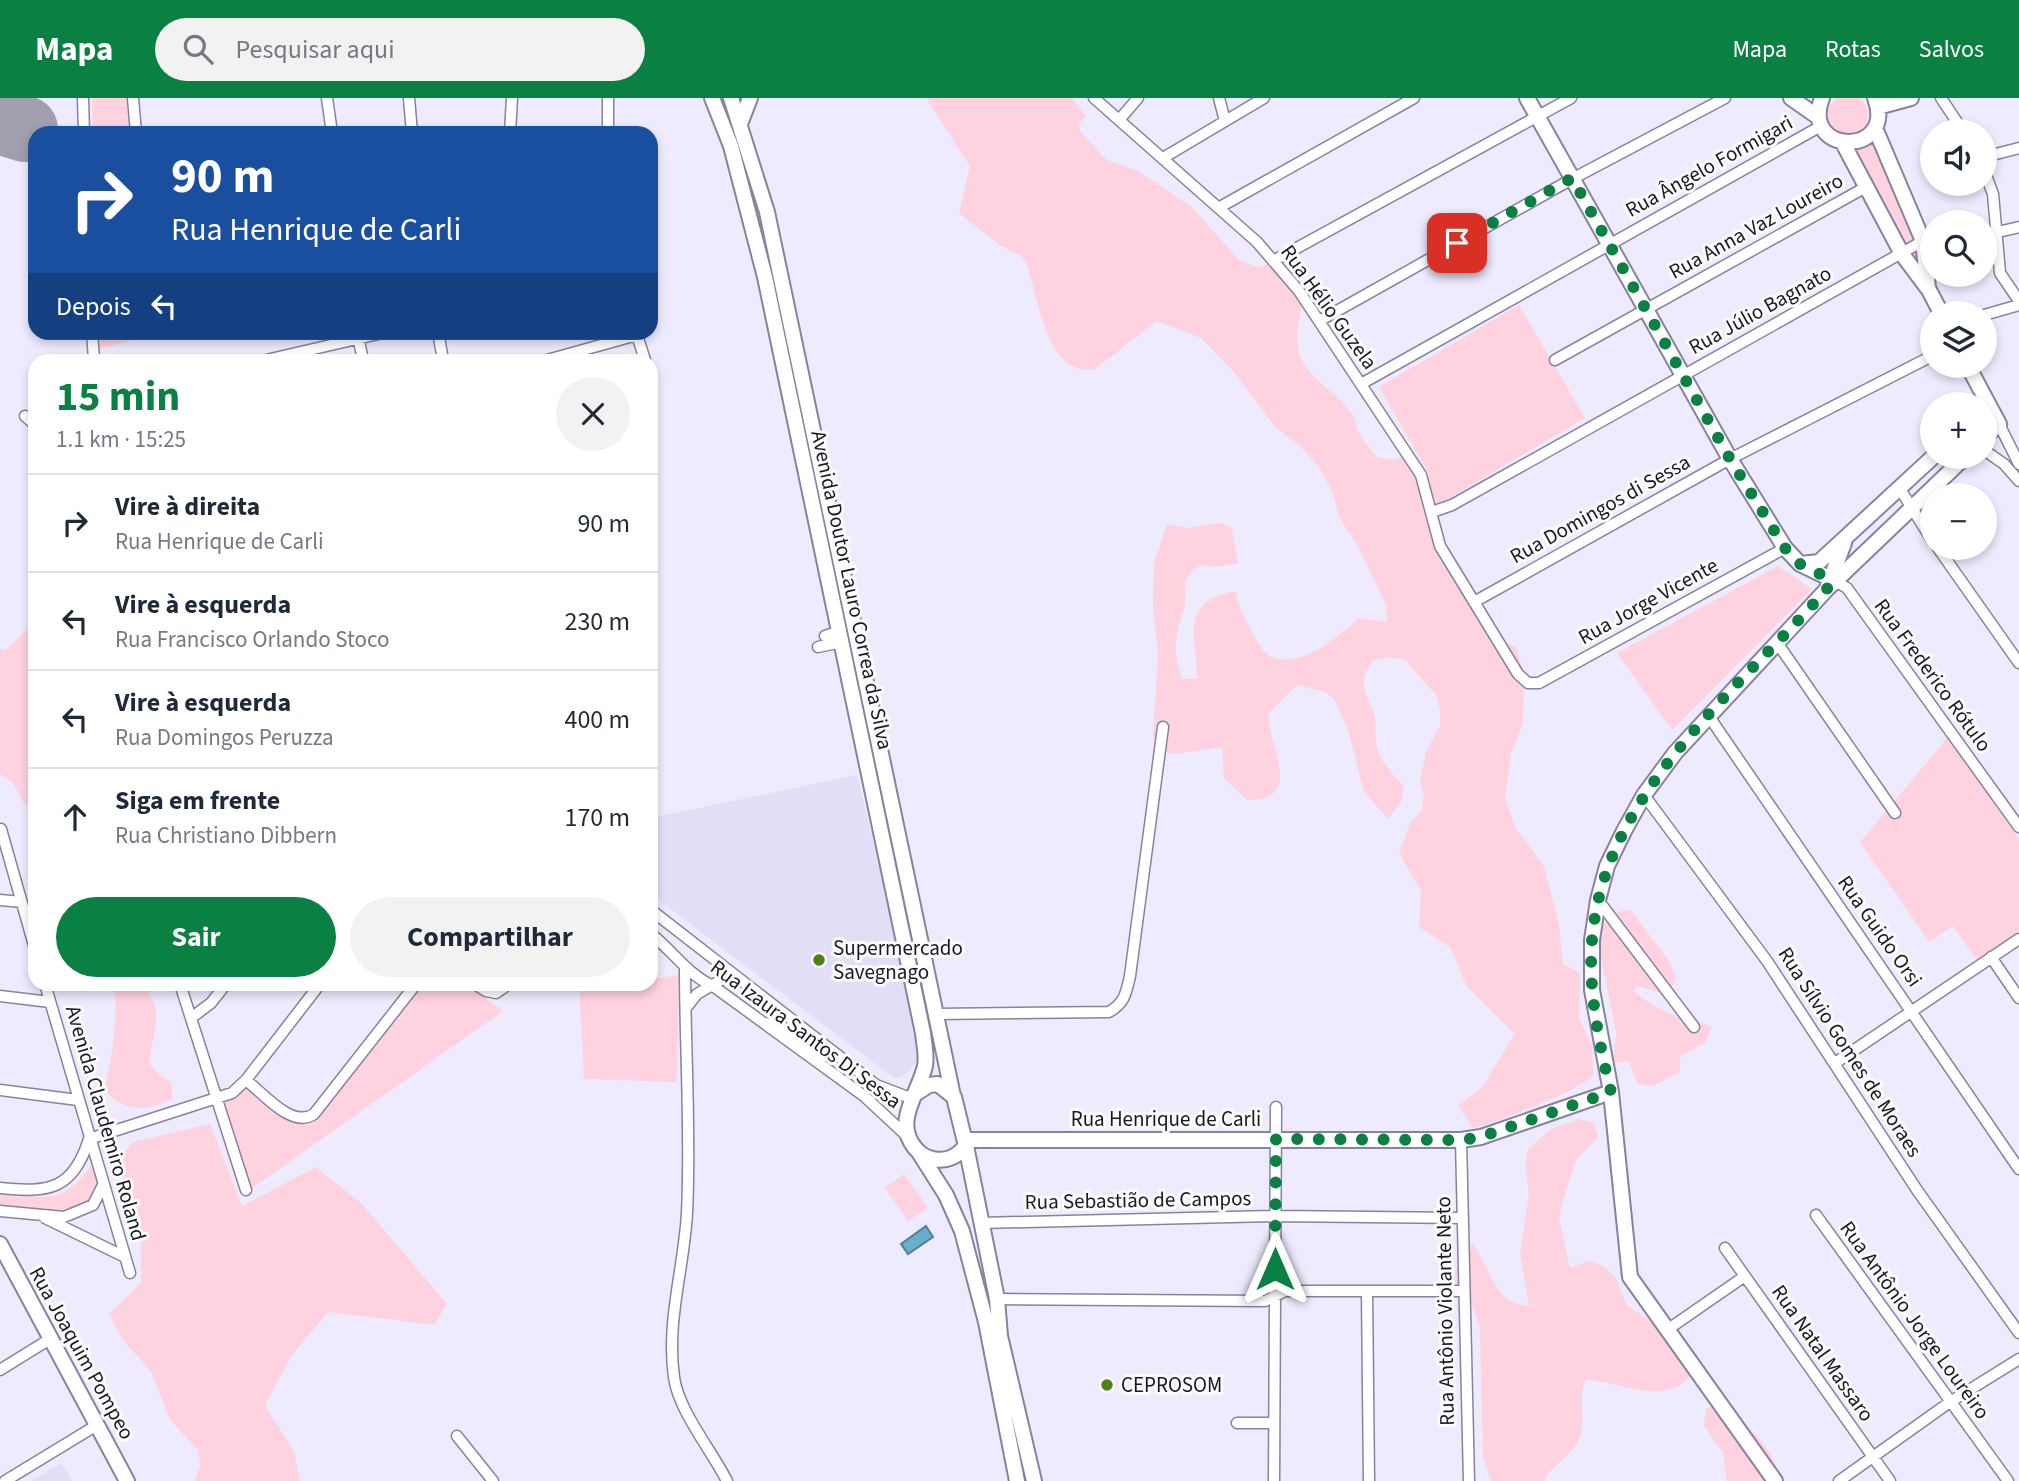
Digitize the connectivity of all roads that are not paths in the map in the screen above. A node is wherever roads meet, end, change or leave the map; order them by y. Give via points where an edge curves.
1 (83, 98) edge
2 (133, 98) edge
3 (410, 98) edge
4 (512, 98) edge
5 (608, 98) edge
6 (712, 98) edge
7 (731, 98) edge
8 (750, 98) edge
9 (1094, 98) edge
10 (1138, 98) edge
11 (1219, 98) edge
12 (1264, 98) edge
13 (1413, 98) edge
14 (1527, 98) edge
15 (1571, 98) edge
16 (1726, 98) edge
17 (1791, 98) edge
18 (1822, 98) edge
19 (1912, 98) edge
20 (1941, 98) edge
21 (325, 99) edge
22 (1877, 103) edge
23 (1537, 117) junction
24 (1955, 119) edge
25 (1119, 120) junction
26 (1225, 121) junction
27 (1820, 122) junction
28 (740, 124) junction
29 (84, 126) edge
30 (135, 126) edge
31 (331, 126) edge
32 (412, 126) edge
33 (510, 126) edge
34 (608, 126) edge
35 (1875, 128) junction
36 (1843, 143) junction
37 (2019, 148) edge
38 (1997, 154) edge
39 (1163, 158) junction
40 (1572, 178) junction
41 (1866, 187) junction
42 (1993, 196) edge
43 (1220, 207) junction
44 (2019, 227) edge
45 (1998, 232) junction
46 (1920, 235) edge
47 (1609, 244) junction
48 (1920, 244) edge
49 (1902, 254) junction
50 (1273, 261) junction
51 (1928, 287) edge
52 (1928, 290) junction
53 (1934, 301) edge
54 (2019, 303) edge
55 (1646, 309) junction
56 (1997, 310) edge
57 (1319, 321) junction
58 (345, 340) edge
59 (615, 340) edge
60 (301, 354) edge
61 (568, 354) edge
62 (1555, 360) dead end
63 (1920, 362) edge
64 (1683, 375) junction
65 (1361, 384) junction
66 (25, 416) dead end
67 (28, 419) edge
68 (1997, 426) edge
69 (1730, 459) junction
70 (1997, 459) edge
71 (2019, 464) edge
72 (1921, 469) edge
73 (1953, 469) edge
74 (2019, 481) edge
75 (1900, 489) junction
76 (1911, 510) junction
77 (1432, 512) junction
78 (1920, 523) edge
79 (1846, 538) junction
80 (1785, 548) junction
81 (1946, 560) edge
82 (1800, 564) junction
83 (1831, 583) junction
84 (1474, 602) junction
85 (825, 636) dead end
86 (841, 637) junction
87 (1778, 644) junction
88 (818, 647) dead end
89 (2019, 663) edge
90 (1528, 682) joint
91 (1708, 715) junction
92 (1163, 727) dead end
93 (1644, 795) junction
94 (1895, 813) dead end
95 (2019, 827) edge
96 (1, 829) edge
97 (0, 900) edge
98 (1598, 900) junction
99 (22, 902) junction
100 (658, 916) edge
101 (28, 924) edge
102 (2019, 939) edge
103 (658, 940) edge
104 (1991, 957) junction
105 (685, 967) junction
106 (725, 969) junction
107 (713, 986) junction
108 (47, 991) edge
109 (182, 991) edge
110 (220, 991) edge
111 (315, 991) edge
112 (411, 991) edge
113 (0, 996) edge
114 (2019, 998) edge
115 (50, 1002) junction
116 (685, 1009) junction
117 (1912, 1011) junction
118 (937, 1014) junction
119 (191, 1018) junction
120 (764, 1023) junction
121 (1694, 1027) dead end
122 (838, 1055) junction
123 (1835, 1063) junction
124 (246, 1080) junction
125 (0, 1090) edge
126 (1611, 1092) junction
127 (914, 1096) junction
128 (954, 1097) junction
129 (78, 1100) junction
130 (217, 1100) junction
131 (1276, 1107) dead end
132 (908, 1136) junction
133 (89, 1139) junction
134 (1276, 1139) junction
135 (1461, 1140) junction
136 (966, 1143) junction
137 (920, 1153) junction
138 (2019, 1169) edge
139 (103, 1184) junction
140 (0, 1188) edge
141 (246, 1190) dead end
142 (0, 1211) edge
143 (38, 1215) junction
144 (1816, 1215) dead end
145 (1275, 1216) junction
146 (1463, 1218) junction
147 (981, 1223) junction
148 (1725, 1248) dead end
149 (2, 1253) edge
150 (125, 1257) junction
151 (130, 1273) dead end
152 (1745, 1276) junction
153 (1367, 1291) junction
154 (1464, 1291) junction
155 (1275, 1296) junction
156 (997, 1299) junction
157 (1667, 1330) junction
158 (2019, 1333) edge
159 (50, 1339) junction
160 (2019, 1359) edge
161 (0, 1370) edge
162 (1951, 1402) junction
163 (1237, 1423) dead end
164 (1274, 1423) junction
165 (97, 1425) junction
166 (457, 1436) dead end
167 (1873, 1457) junction
168 (5, 1481) edge
169 (127, 1481) edge
170 (493, 1481) edge
171 (727, 1481) edge
172 (1017, 1481) edge
173 (1034, 1481) edge
174 (1274, 1481) edge
175 (1369, 1481) edge
176 (1469, 1481) edge
177 (1775, 1481) edge
178 (1839, 1481) edge
179 (1890, 1481) edge
180 (2008, 1481) edge

1 - 29 street
2 - 30 street
3 - 32 street
4 - 33 street
5 - 34 street
6 - 86 street, Avenida Doutor Lauro Correa da Silva via 747,198
7 - 28 street
8 - 28 street
9 - 25 street, Rua Hélio Guzela
10 - 25 street
11 - 26 street
12 - 26 street
13 - 43 street
14 - 23 street
15 - 23 street
16 - 40 street
17 - 27 street
18 - 27 street
19 - 22 street
20 - 24 street
21 - 31 street
22 - 35 street
23 - 40 street
23 - 50 street
25 - 39 street, Rua Hélio Guzela
26 - 39 street
27 - 36 street via 1834,140
27 - 47 street, Rua Ângelo Formigari
28 - 118 street via 766,212
35 - 36 street via 1861,140
35 - 46 street
36 - 41 street
37 - 38 street
39 - 43 street, Rua Hélio Guzela
40 - 47 street
40 - 57 street
41 - 49 street
41 - 55 street, Rua Anna Vaz Loureiro
42 - 45 street
43 - 50 street, Rua Hélio Guzela
44 - 45 street
45 - 54 street via 2000,273
47 - 55 street
47 - 65 street, Rua Ângelo Formigari
48 - 49 street, Rua Júlio Bagnato
49 - 52 street
49 - 64 street, Rua Júlio Bagnato
50 - 57 street, Rua Hélio Guzela
51 - 52 street
52 - 53 street
54 - 56 street
55 - 62 street, Rua Anna Vaz Loureiro
55 - 64 street
57 - 65 street, Rua Hélio Guzela
58 - 60 street
59 - 61 street
63 - 69 street, Rua Domingos di Sessa
64 - 69 street
64 - 77 street, Rua Júlio Bagnato
65 - 77 street, Rua Hélio Guzela via 1421,475
66 - 67 street
68 - 71 street
69 - 80 street
69 - 84 street, Rua Domingos di Sessa
70 - 74 street
72 - 75 street
73 - 76 street
75 - 76 street
75 - 79 street
76 - 78 street
76 - 83 street
77 - 84 street, Rua Hélio Guzela via 1440,546
79 - 82 street via 1819,562
79 - 83 street
80 - 82 street
80 - 90 street, Rua Jorge Vicente via 1539,683
81 - 89 street
82 - 83 street
83 - 87 street
83 - 95 street, Rua Frederico Rótulo via 1847,588
84 - 90 street, Rua Hélio Guzela via 1518,674
85 - 86 street
86 - 88 street
86 - 127 street, Avenida Doutor Lauro Correa da Silva via 923,1033 925,1066
87 - 91 street
87 - 94 street
91 - 93 street
91 - 117 street, Rua Guido Orsi
92 - 118 street via 1130,976 1118,1007 1110,1012
93 - 98 street via 1607,866
93 - 123 street, Rua Sílvio Gomes de Moraes via 1768,961
96 - 99 street
97 - 99 street
98 - 121 street
98 - 126 street via 1592,990
99 - 101 street
100 - 106 street, Rua Izaura Santos Di Sessa
102 - 104 street
103 - 105 street, Rua Izaura Santos Di Sessa
104 - 114 street
104 - 117 street
105 - 107 street, Rua Izaura Santos Di Sessa
105 - 116 street
106 - 107 street
106 - 122 street, Rua Izaura Santos Di Sessa
107 - 116 street via 697,994
107 - 120 street, Rua Izaura Santos Di Sessa
108 - 115 street, Avenida Claudemiro Roland
109 - 119 street
110 - 119 street
111 - 124 street
112 - 124 street via 306,1120 295,1119
113 - 115 street
115 - 129 street, Avenida Claudemiro Roland
116 - 171 street via 687,1212 684,1261 672,1314 674,1379 683,1405
117 - 123 street
117 - 138 street, Rua Guido Orsi
118 - 128 street
119 - 130 street
120 - 122 street via 787,1027 824,1056
120 - 132 street, Rua Izaura Santos Di Sessa via 864,1096
122 - 127 street, Rua Izaura Santos Di Sessa via 876,1085
123 - 158 street, Rua Sílvio Gomes de Moraes via 1917,1190
124 - 130 street
125 - 129 street
126 - 135 street, Rua Henrique de Carli
126 - 157 street via 1629,1271
127 - 128 street via 938,1084
127 - 132 street via 906,1119
128 - 136 street
129 - 133 street, Avenida Claudemiro Roland
130 - 133 street
130 - 141 street
131 - 134 street
132 - 137 street
133 - 139 street, Avenida Claudemiro Roland
133 - 140 street via 81,1164 70,1178 30,1191
134 - 135 street, Rua Henrique de Carli
134 - 136 street, Rua Henrique de Carli
134 - 145 street
135 - 146 street, Rua Antônio Violante Neto
136 - 137 street via 949,1159 929,1159
136 - 147 street
137 - 172 street via 962,1231 986,1322
139 - 143 street via 93,1205 80,1213
139 - 150 street, Avenida Claudemiro Roland
142 - 143 street
143 - 150 street
144 - 162 street, Rua Antônio Jorge Loureiro
145 - 146 street, Rua Sebastião de Campos
145 - 147 street, Rua Sebastião de Campos
145 - 155 street
146 - 154 street, Rua Antônio Violante Neto
147 - 156 street
148 - 152 street, Rua Natal Massaro
149 - 159 street, Rua Joaquim Pompeo
150 - 151 street, Avenida Claudemiro Roland
152 - 157 street
152 - 167 street, Rua Natal Massaro
153 - 154 street
153 - 155 street via 1284,1291
153 - 175 street
154 - 176 street, Rua Antônio Violante Neto
155 - 156 street via 1265,1301
155 - 164 street
156 - 173 street via 1000,1336
157 - 177 street
159 - 161 street
159 - 165 street, Rua Joaquim Pompeo
160 - 162 street
162 - 167 street
162 - 180 street, Rua Antônio Jorge Loureiro
163 - 164 street
164 - 174 street
165 - 168 street
165 - 169 street, Rua Joaquim Pompeo
166 - 170 street
167 - 178 street
167 - 179 street, Rua Natal Massaro

